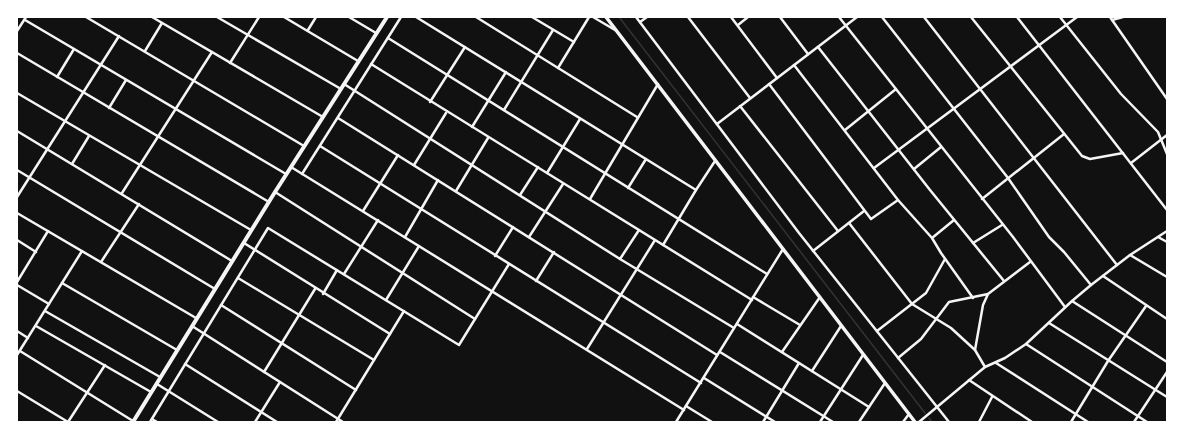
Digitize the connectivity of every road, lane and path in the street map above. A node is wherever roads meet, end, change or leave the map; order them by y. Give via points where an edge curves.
1 (86, 17) edge
2 (152, 17) edge
3 (217, 17) edge
4 (259, 17) edge
5 (284, 17) edge
6 (316, 17) edge
7 (349, 17) edge
8 (387, 17) edge
9 (401, 17) edge
10 (416, 17) edge
11 (476, 17) edge
12 (532, 17) edge
13 (589, 17) edge
14 (593, 17) edge
15 (606, 17) edge
16 (636, 17) edge
17 (647, 17) edge
18 (688, 17) edge
19 (731, 17) edge
20 (748, 17) edge
21 (780, 17) edge
22 (839, 17) edge
23 (857, 17) edge
24 (882, 17) edge
25 (924, 17) edge
26 (971, 17) edge
27 (1017, 17) edge
28 (1060, 17) edge
29 (1077, 17) edge
30 (1123, 17) edge
31 (26, 18) edge
32 (1111, 18) edge
33 (640, 22) junction
34 (162, 23) junction
35 (738, 25) junction
36 (1066, 25) junction
37 (846, 26) junction
38 (308, 30) junction
39 (553, 30) junction
40 (617, 31) junction
41 (17, 32) edge
42 (377, 33) junction
43 (248, 35) junction
44 (119, 36) junction
45 (388, 38) junction
46 (574, 42) junction
47 (1039, 45) junction
48 (466, 47) junction
49 (818, 47) junction
50 (74, 49) junction
51 (145, 51) junction
52 (212, 52) junction
53 (17, 53) edge
54 (808, 54) junction
55 (538, 56) junction
56 (358, 61) junction
57 (230, 63) junction
58 (371, 64) junction
59 (101, 65) junction
60 (794, 65) junction
61 (1010, 67) junction
62 (558, 68) junction
63 (506, 72) junction
64 (448, 75) junction
65 (57, 77) junction
66 (778, 78) junction
67 (126, 80) junction
68 (194, 80) junction
69 (522, 82) junction
70 (343, 84) junction
71 (658, 84) junction
72 (769, 84) junction
73 (340, 88) junction
74 (896, 89) junction
75 (980, 89) junction
76 (354, 91) junction
77 (17, 93) edge
78 (84, 93) junction
79 (750, 98) junction
80 (1167, 99) edge
81 (489, 100) junction
82 (430, 102) junction
83 (740, 106) junction
84 (109, 108) junction
85 (954, 108) junction
86 (176, 109) junction
87 (504, 110) junction
88 (868, 111) junction
89 (446, 113) junction
90 (323, 117) junction
91 (637, 117) junction
92 (338, 118) junction
93 (580, 119) junction
94 (65, 121) junction
95 (717, 124) junction
96 (472, 128) junction
97 (927, 128) junction
98 (844, 130) junction
99 (17, 131) edge
100 (1064, 134) junction
101 (1167, 135) edge
102 (90, 136) junction
103 (159, 136) junction
104 (488, 138) junction
105 (430, 139) junction
106 (1161, 140) junction
107 (621, 144) junction
108 (304, 146) junction
109 (320, 146) junction
110 (563, 147) junction
111 (941, 148) junction
112 (47, 149) junction
113 (898, 150) junction
114 (1123, 153) junction
115 (1167, 154) edge
116 (398, 155) junction
117 (1033, 158) junction
118 (646, 159) junction
119 (715, 161) junction
120 (1131, 163) junction
121 (72, 164) junction
122 (140, 165) junction
123 (414, 165) junction
124 (471, 165) junction
125 (291, 167) junction
126 (538, 168) junction
127 (874, 168) junction
128 (914, 169) junction
129 (17, 170) edge
130 (547, 173) junction
131 (605, 173) junction
132 (287, 174) junction
133 (302, 174) junction
134 (29, 177) junction
135 (1008, 178) junction
136 (438, 180) junction
137 (380, 184) junction
138 (563, 184) junction
139 (628, 188) junction
140 (696, 190) junction
141 (456, 191) junction
142 (275, 192) junction
143 (122, 193) junction
144 (520, 195) junction
145 (17, 197) edge
146 (590, 199) junction
147 (982, 199) junction
148 (898, 200) junction
149 (268, 202) junction
150 (139, 204) junction
151 (421, 210) junction
152 (1167, 210) edge
153 (363, 211) junction
154 (545, 211) junction
155 (864, 211) junction
156 (17, 213) edge
157 (378, 220) junction
158 (679, 220) junction
159 (954, 220) junction
160 (849, 223) junction
161 (1002, 224) junction
162 (513, 227) junction
163 (251, 230) junction
164 (639, 230) junction
165 (48, 231) junction
166 (838, 231) junction
167 (1167, 231) edge
168 (121, 232) junction
169 (405, 237) junction
170 (529, 237) junction
171 (1158, 237) junction
172 (932, 238) junction
173 (17, 240) edge
174 (655, 240) junction
175 (244, 242) junction
176 (1167, 242) edge
177 (973, 243) junction
178 (663, 245) junction
179 (419, 246) junction
180 (361, 248) junction
181 (783, 249) junction
182 (255, 250) junction
183 (82, 251) junction
184 (813, 251) junction
185 (36, 252) junction
186 (554, 252) junction
187 (1130, 255) junction
188 (495, 256) junction
189 (620, 258) junction
190 (945, 259) junction
191 (232, 261) junction
192 (101, 262) junction
193 (1030, 262) junction
194 (509, 264) junction
195 (1117, 265) junction
196 (637, 269) junction
197 (337, 270) junction
198 (402, 273) junction
199 (344, 274) junction
200 (767, 274) junction
201 (1103, 276) junction
202 (1167, 277) edge
203 (238, 278) junction
204 (536, 281) junction
205 (1004, 281) junction
206 (62, 282) junction
207 (17, 283) edge
208 (1091, 285) junction
209 (215, 289) junction
210 (315, 289) junction
211 (493, 291) junction
212 (323, 294) junction
213 (622, 294) junction
214 (988, 294) junction
215 (820, 297) junction
216 (753, 298) junction
217 (973, 298) junction
218 (386, 300) junction
219 (1072, 301) junction
220 (49, 304) junction
221 (912, 304) junction
222 (221, 305) junction
223 (1146, 306) junction
224 (1065, 307) junction
225 (45, 311) junction
226 (404, 311) junction
227 (299, 315) junction
228 (196, 318) junction
229 (937, 318) junction
230 (475, 319) junction
231 (1167, 319) edge
232 (604, 322) junction
233 (737, 324) junction
234 (1049, 324) junction
235 (800, 325) junction
236 (36, 326) junction
237 (192, 326) junction
238 (841, 326) junction
239 (734, 328) junction
240 (17, 331) edge
241 (877, 331) junction
242 (204, 334) junction
243 (390, 334) junction
244 (1125, 336) junction
245 (28, 338) junction
246 (282, 343) junction
247 (1026, 344) junction
248 (587, 349) junction
249 (177, 350) junction
250 (975, 350) junction
251 (20, 351) junction
252 (720, 352) junction
253 (782, 352) junction
254 (717, 355) junction
255 (863, 355) junction
256 (17, 356) edge
257 (898, 358) junction
258 (374, 360) junction
259 (1108, 361) junction
260 (1167, 362) edge
261 (799, 363) junction
262 (996, 363) junction
263 (185, 364) junction
264 (105, 365) junction
265 (985, 367) junction
266 (812, 371) junction
267 (264, 372) junction
268 (1167, 372) edge
269 (161, 378) junction
270 (704, 378) junction
271 (969, 380) junction
272 (280, 382) junction
273 (701, 383) junction
274 (885, 383) junction
275 (157, 384) junction
276 (1092, 387) junction
277 (840, 389) junction
278 (1155, 389) junction
279 (356, 390) junction
280 (17, 391) edge
281 (168, 391) junction
282 (782, 391) junction
283 (152, 392) junction
284 (86, 394) junction
285 (992, 397) junction
286 (1167, 397) edge
287 (686, 406) junction
288 (869, 407) junction
289 (937, 407) junction
290 (684, 410) junction
291 (261, 412) junction
292 (909, 414) junction
293 (1076, 415) junction
294 (824, 416) junction
295 (766, 417) junction
296 (1138, 417) junction
297 (151, 420) edge
298 (337, 421) edge
299 (69, 422) edge
300 (133, 422) edge
301 (157, 422) edge
302 (218, 422) edge
303 (256, 422) edge
304 (277, 422) edge
305 (343, 422) edge
306 (676, 422) edge
307 (712, 422) edge
308 (763, 422) edge
309 (775, 422) edge
310 (820, 422) edge
311 (833, 422) edge
312 (859, 422) edge
313 (903, 422) edge
314 (915, 422) edge
315 (919, 422) edge
316 (949, 422) edge
317 (979, 422) edge
318 (1032, 422) edge
319 (1071, 422) edge
320 (1088, 422) edge
321 (1134, 422) edge
322 (1147, 422) edge

1 - 44 street
2 - 34 street
3 - 43 street
4 - 43 street
5 - 38 street
6 - 38 street
7 - 42 street
8 - 42 highway
9 - 45 street
10 - 48 street
11 - 55 street
12 - 39 street
13 - 46 street
14 - 40 street
15 - 40 main road
16 - 33 street
17 - 33 street
18 - 79 street
19 - 35 street
20 - 35 street
21 - 54 street
22 - 37 street
23 - 37 street
24 - 85 street
25 - 75 street
26 - 61 street
27 - 47 street
28 - 36 street
29 - 36 street
30 - 32 street
31 - 41 street
31 - 50 street
32 - 80 street
33 - 95 street
34 - 51 street
34 - 52 street
35 - 66 street
36 - 47 street
36 - 106 street via 1121,94 1158,132
37 - 49 street
37 - 74 street
38 - 56 street
39 - 46 street
39 - 55 street
40 - 71 main road
42 - 56 highway
43 - 57 street
43 - 73 street
44 - 51 street
44 - 59 street
45 - 58 street
45 - 64 street
46 - 62 street
47 - 61 street
47 - 114 street
48 - 63 street
48 - 64 street
49 - 54 street
49 - 88 street
50 - 59 street
50 - 65 street
51 - 68 street
52 - 57 street
52 - 68 street
53 - 65 street
54 - 60 street
55 - 62 street
55 - 69 street
56 - 70 highway
57 - 90 street
58 - 76 street
58 - 82 street
59 - 67 street
59 - 78 street
60 - 66 street
60 - 98 street
61 - 75 street
61 - 100 street
62 - 91 street
63 - 69 street
63 - 81 street
64 - 81 street
64 - 82 street
65 - 78 street
66 - 72 street
67 - 84 street
67 - 86 street
68 - 86 street
68 - 108 street
69 - 87 street
69 - 93 street
70 - 73 highway
70 - 76 street
71 - 91 street
71 - 119 main road
72 - 79 street
72 - 155 street
73 - 90 highway
74 - 88 street
74 - 97 street
75 - 85 street
75 - 117 street
76 - 92 street
76 - 105 street
77 - 94 street
78 - 84 street
78 - 94 street
79 - 83 street
81 - 87 street
81 - 96 street
82 - 89 street
83 - 95 street
83 - 166 street
84 - 103 street
85 - 97 street
85 - 135 street
86 - 103 street
86 - 132 street
87 - 110 street
88 - 98 street
88 - 113 street
89 - 96 street
89 - 105 street
90 - 108 highway
91 - 107 street
92 - 109 street
92 - 116 street
93 - 107 street
93 - 110 street
94 - 102 street
94 - 112 street
95 - 184 street
96 - 104 street
97 - 111 street
97 - 113 street
98 - 127 street
99 - 112 street
100 - 114 street via 1086,159
100 - 117 street
101 - 106 street
102 - 121 street
102 - 122 street
103 - 122 street
103 - 149 street
104 - 124 street
104 - 126 street
105 - 123 street
105 - 124 street
106 - 115 street
106 - 120 street
107 - 118 street
107 - 131 street
108 - 125 highway
109 - 133 street
109 - 137 street
110 - 130 street
110 - 131 street
111 - 128 street
111 - 147 street
112 - 121 street
112 - 134 street
113 - 127 street
113 - 128 street
114 - 120 street
116 - 123 street
116 - 137 street
117 - 135 street
117 - 195 street
118 - 139 street
118 - 140 street
119 - 140 street
119 - 181 main road
120 - 152 street
121 - 143 street
122 - 143 street
122 - 163 street
123 - 136 street
124 - 141 street
124 - 144 street
125 - 132 highway
125 - 133 street
126 - 130 street
126 - 144 street
127 - 148 street
128 - 159 street
129 - 134 street
130 - 138 street
131 - 139 street
131 - 146 street
132 - 142 highway
133 - 153 street
134 - 145 street
134 - 168 street
135 - 147 street
135 - 208 street via 1048,237
136 - 141 street
136 - 151 street
137 - 151 street
137 - 153 street
138 - 146 street
138 - 154 street
139 - 158 street
140 - 158 street
141 - 162 street
142 - 149 highway
142 - 180 street
143 - 150 street
144 - 154 street
146 - 164 street
147 - 161 street
148 - 155 street via 872,220
148 - 172 street
149 - 163 highway
150 - 168 street
150 - 191 street
151 - 169 street
151 - 188 street
153 - 157 street
154 - 170 street
154 - 189 street
155 - 160 street
156 - 165 street
157 - 169 street
157 - 180 street
158 - 178 street
158 - 200 street
159 - 172 street
159 - 177 street
160 - 166 street
160 - 221 street
161 - 177 street
161 - 193 street
162 - 170 street
162 - 188 street
163 - 175 highway
164 - 174 street
164 - 189 street
165 - 183 street
165 - 185 street
166 - 184 street
167 - 171 street
168 - 192 street
168 - 209 street
169 - 179 street
170 - 186 street
171 - 176 street
171 - 187 street
172 - 190 street
173 - 185 street
174 - 178 street
174 - 196 street
175 - 182 street
175 - 191 highway
177 - 205 street
178 - 216 street
179 - 198 street
179 - 211 street
180 - 198 street
180 - 199 street
181 - 200 street
181 - 215 main road
182 - 197 street via 269,228
182 - 203 street
182 - 210 street
183 - 192 street
183 - 206 street
184 - 241 street
185 - 207 street
186 - 204 street
186 - 213 street
187 - 195 street
187 - 202 street
188 - 194 street
189 - 196 street
190 - 217 street
190 - 221 street via 927,291
191 - 209 highway
192 - 228 street
193 - 205 street
193 - 224 street
194 - 204 street
194 - 211 street
195 - 201 street
196 - 213 street
196 - 239 street
197 - 199 street
197 - 212 street
198 - 218 street
198 - 230 street
199 - 218 street
200 - 216 street
201 - 208 street
201 - 223 street
203 - 222 street
203 - 227 street
204 - 232 street
205 - 214 street
206 - 220 street
206 - 249 street
207 - 220 street
208 - 219 street
209 - 228 highway
210 - 212 street
210 - 227 street
211 - 230 street
211 - 248 street
212 - 243 street
213 - 232 street
213 - 254 street
214 - 217 street
214 - 250 street via 983,305
215 - 235 street
215 - 238 main road
216 - 233 street
216 - 235 street
217 - 229 street via 949,302
218 - 226 street
219 - 224 street
219 - 244 street
220 - 225 street
221 - 229 street
221 - 241 street
222 - 242 street
222 - 246 street
223 - 231 street
223 - 244 street
224 - 234 street
225 - 236 street
225 - 269 street
226 - 230 street via 459,345
226 - 243 street
227 - 246 street
227 - 258 street
228 - 237 highway
229 - 250 street
229 - 257 street via 921,339
232 - 248 street
232 - 273 street
233 - 239 street
233 - 253 street
234 - 247 street
234 - 259 street
235 - 253 street
236 - 245 street
236 - 264 street
237 - 242 street
237 - 249 highway
238 - 255 main road
238 - 266 street
239 - 252 street
240 - 245 street
241 - 257 street
242 - 263 street
242 - 267 street
243 - 258 street
244 - 259 street
244 - 260 street
245 - 251 street
246 - 267 street
246 - 279 street
247 - 262 street
247 - 276 street
248 - 290 street
249 - 269 highway
250 - 265 street
251 - 256 street
251 - 284 street
252 - 254 street
252 - 282 street
253 - 261 street
254 - 270 street
255 - 274 main road
255 - 277 street
257 - 289 street
258 - 279 street
259 - 276 street
259 - 278 street
261 - 266 street
261 - 282 street
262 - 265 street
262 - 293 street
263 - 281 street
263 - 291 street
264 - 283 street
264 - 284 street
265 - 271 street
266 - 277 street
267 - 272 street
268 - 278 street
269 - 275 highway
270 - 273 street
270 - 295 street
271 - 285 street
271 - 289 street
272 - 291 street
272 - 298 street
273 - 287 street
274 - 288 street
274 - 292 main road
275 - 281 street
275 - 283 highway
276 - 293 street
276 - 296 street
277 - 288 street
277 - 294 street
278 - 286 street
278 - 296 street
279 - 298 street
280 - 299 street
281 - 297 street
281 - 302 street
282 - 294 street
282 - 295 street
283 - 300 highway
284 - 299 street
284 - 300 street
285 - 317 street
285 - 318 street
287 - 290 street
287 - 307 street
288 - 312 street
289 - 315 street
289 - 316 street
290 - 306 street
291 - 303 street
291 - 304 street
292 - 313 street
292 - 314 main road
293 - 319 street
293 - 320 street
294 - 310 street
294 - 311 street
295 - 308 street
295 - 309 street
296 - 321 street
296 - 322 street
297 - 301 street
298 - 305 street

